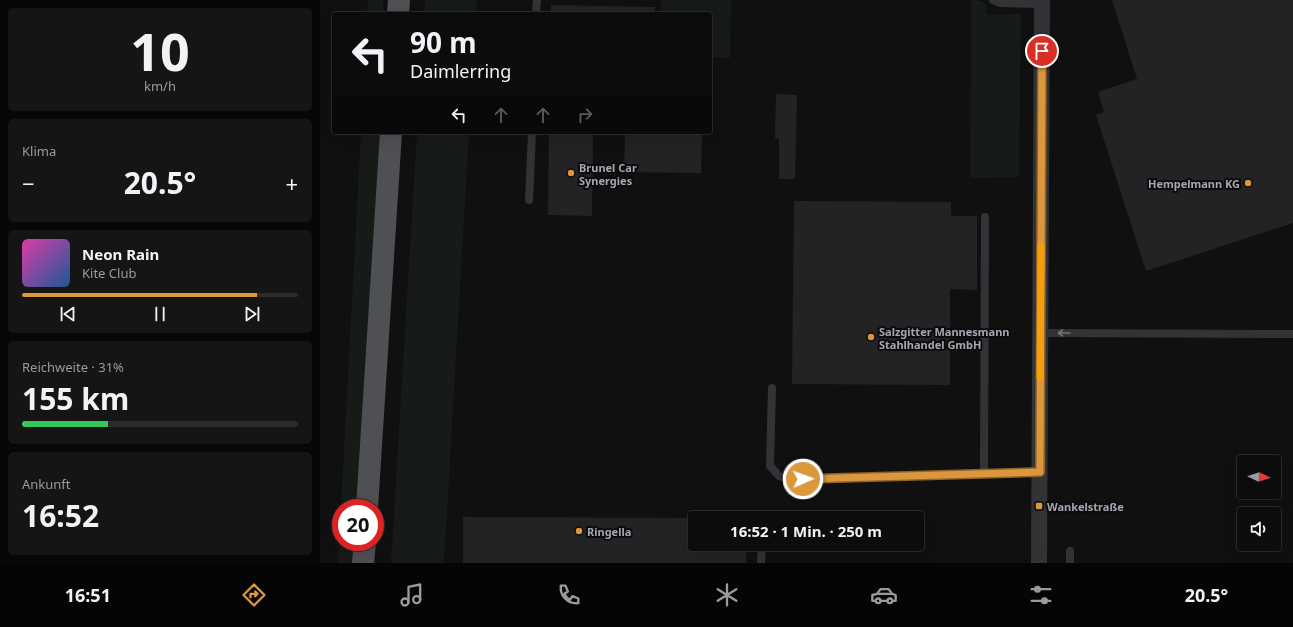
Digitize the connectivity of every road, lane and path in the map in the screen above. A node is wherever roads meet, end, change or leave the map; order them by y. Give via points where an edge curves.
1 (391, 0) edge
2 (399, 0) edge
3 (537, 0) edge
4 (993, 0) edge
5 (1042, 2) edge
6 (392, 12) edge
7 (398, 12) edge
8 (536, 12) edge
9 (390, 134) edge
10 (532, 134) edge
11 (529, 200) dead end
12 (985, 217) dead end
13 (1040, 333) junction
14 (1293, 334) edge
15 (772, 388) dead end
16 (1040, 472) junction
17 (984, 474) junction
18 (368, 499) edge
19 (364, 551) edge
20 (762, 551) edge
21 (1070, 551) dead end
22 (363, 563) edge
23 (762, 563) edge
24 (1039, 563) edge
25 (1070, 563) edge

1 - 6 main road
2 - 7 main road
3 - 8 lane
4 - 5 lane via 1000,3
5 - 13 street
9 - 18 main road
10 - 11 lane
12 - 17 lane
14 -> 13 lane
13 - 16 street
15 - 17 lane via 770,466 779,476 788,479
16 - 17 lane
16 - 24 street
19 - 22 main road
20 - 23 lane
21 - 25 lane

